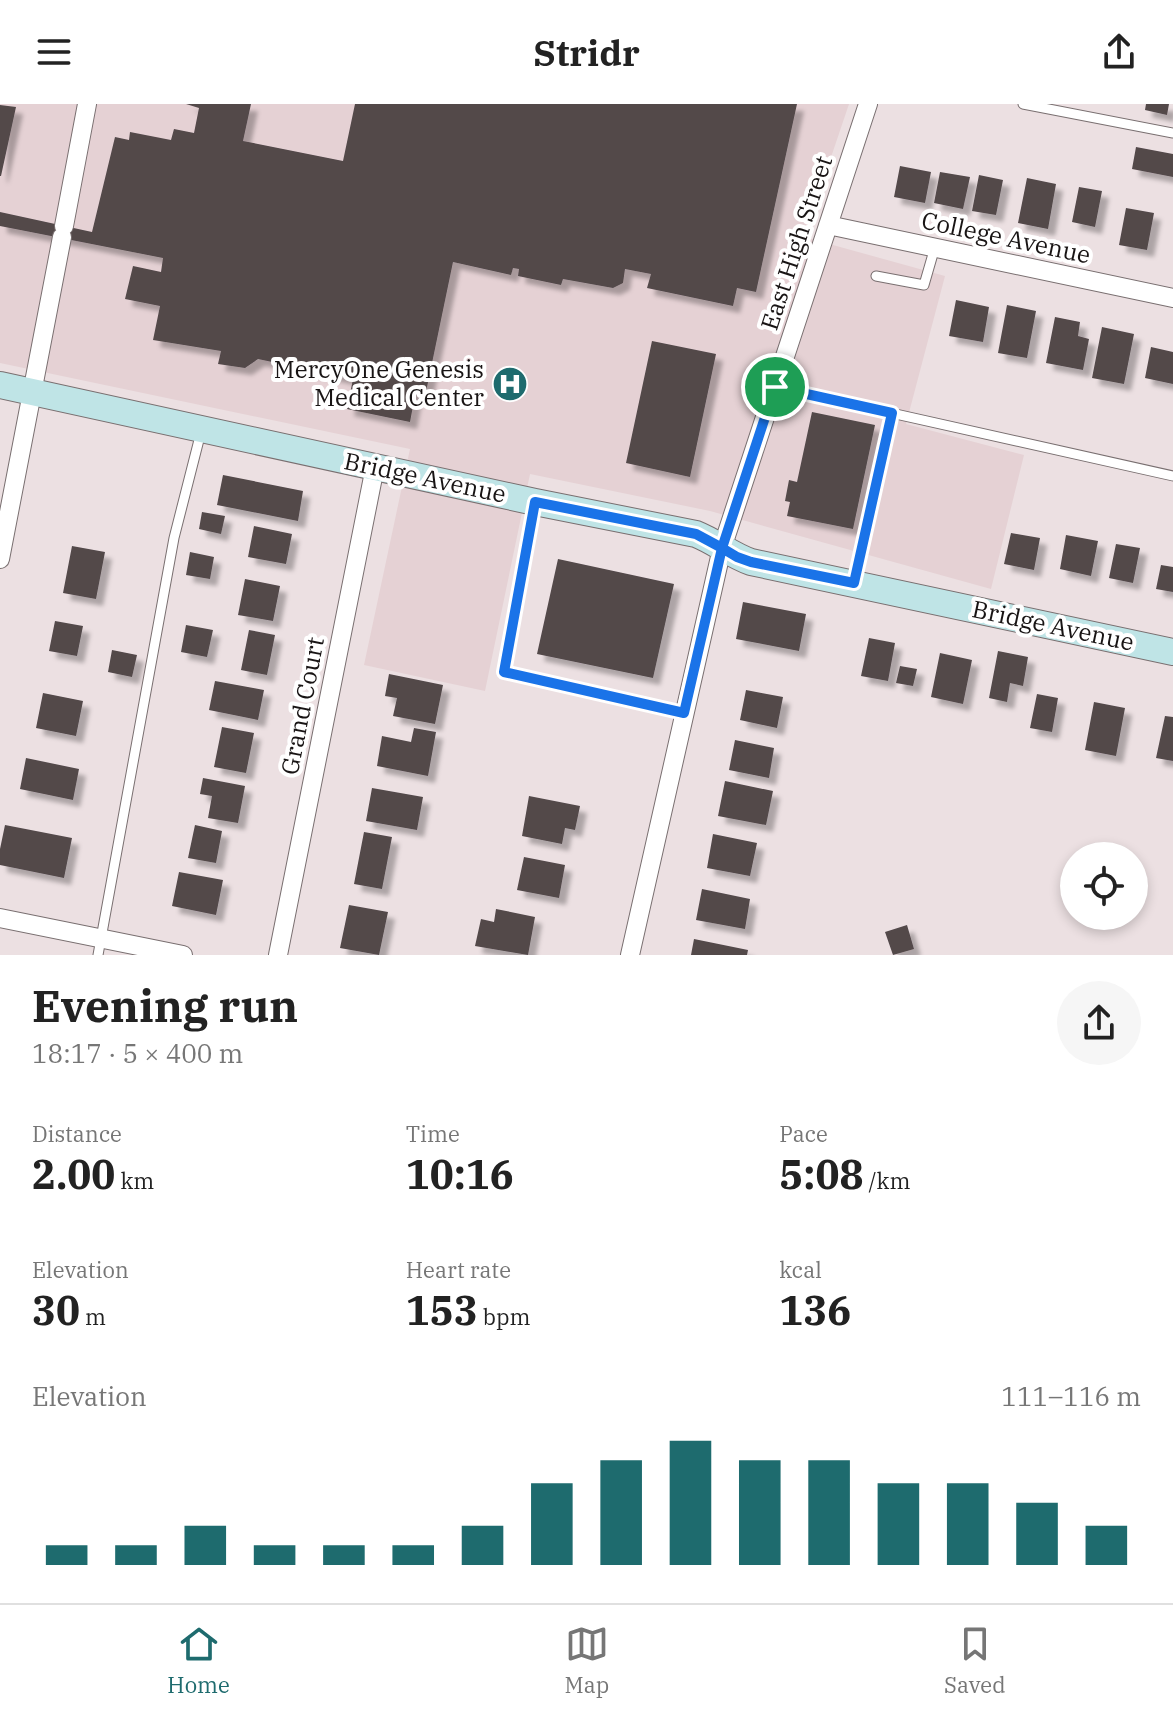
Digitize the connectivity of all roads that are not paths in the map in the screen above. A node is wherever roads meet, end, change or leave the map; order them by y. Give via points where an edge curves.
1 (87, 104) edge
2 (868, 104) edge
3 (1023, 104) edge
4 (1173, 133) edge
5 (828, 225) junction
6 (935, 247) junction
7 (876, 276) dead end
8 (1173, 298) edge
9 (0, 385) edge
10 (775, 387) junction
11 (33, 391) junction
12 (892, 413) junction
13 (202, 429) junction
14 (375, 467) junction
15 (1173, 476) edge
16 (535, 502) junction
17 (722, 548) junction
18 (0, 559) edge
19 (854, 583) junction
20 (1173, 652) edge
21 (684, 713) junction
22 (0, 918) edge
23 (99, 947) edge
24 (183, 955) edge
25 (278, 955) edge
26 (630, 955) edge

1 - 11 street
2 - 5 street, East High Street
3 - 4 lane
5 - 6 street, College Avenue
5 - 10 street, East High Street
6 - 7 lane via 924,285
6 - 8 street, College Avenue
9 - 11 street, Bridge Avenue
10 - 12 lane
10 - 17 street, East High Street
11 - 13 street, Bridge Avenue
11 - 18 street
12 - 15 lane
12 - 19 lane
13 - 14 street, Bridge Avenue
13 - 23 lane via 174,538
14 - 16 street, Bridge Avenue
14 - 25 street, Grand Court
16 - 17 street, Bridge Avenue via 696,534
16 - 21 lane via 504,672
17 - 19 street, Bridge Avenue via 751,562
17 - 21 street, East High Street
19 - 20 street, Bridge Avenue
21 - 26 street, East High Street
22 - 23 street
23 - 24 street

